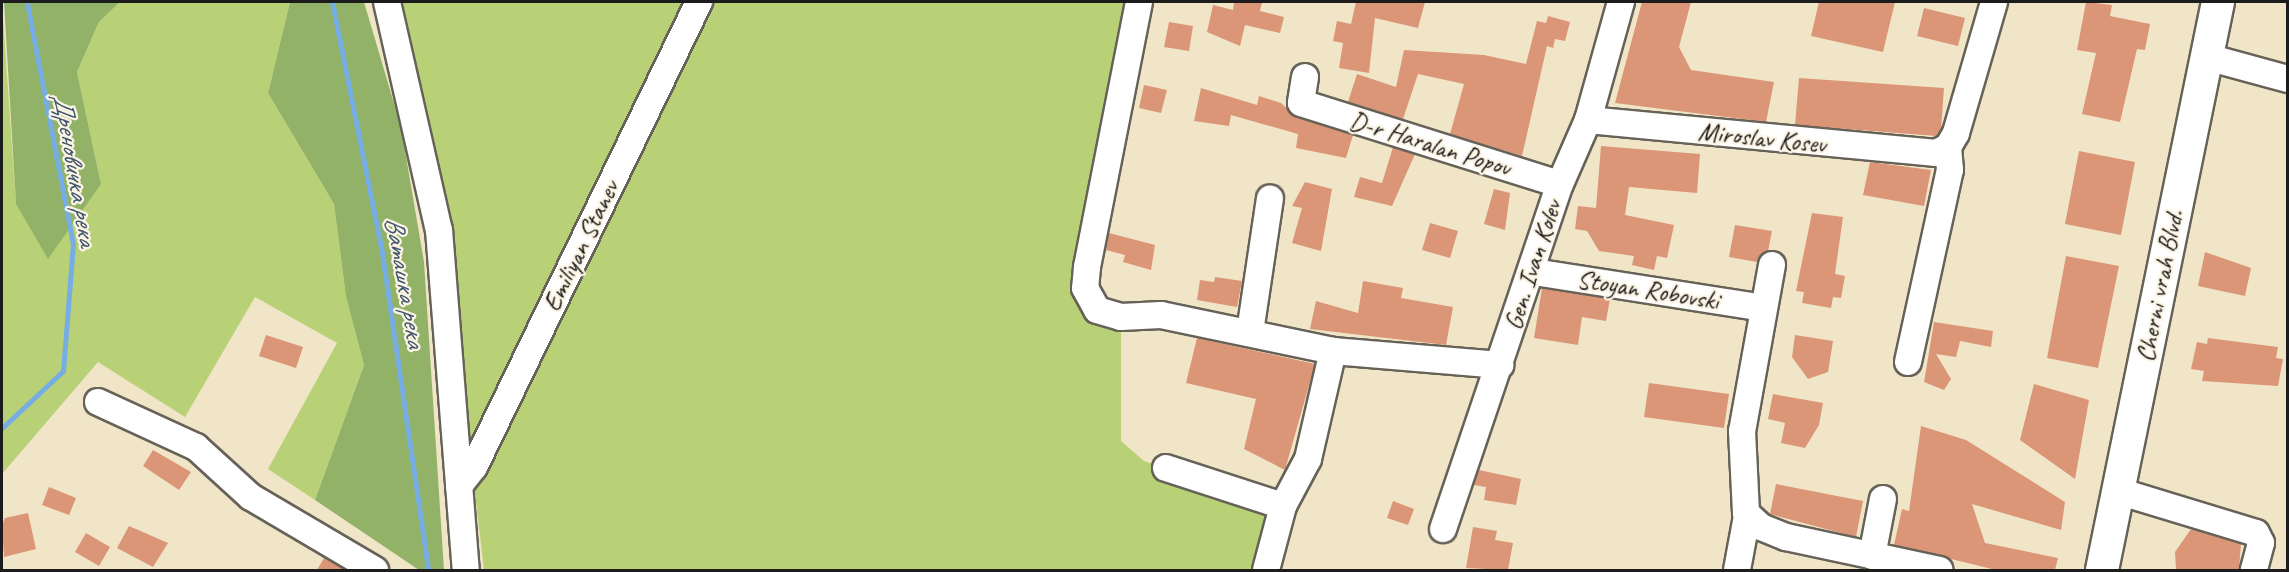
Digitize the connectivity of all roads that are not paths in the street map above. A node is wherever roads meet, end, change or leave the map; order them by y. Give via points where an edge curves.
1 (387, 2) edge
2 (699, 2) edge
3 (1139, 2) edge
4 (1622, 2) edge
5 (2217, 2) edge
6 (1987, 4) edge
7 (2207, 57) junction
8 (1305, 76) dead end
9 (2288, 79) edge
10 (1588, 120) junction
11 (1942, 150) junction
12 (1560, 184) junction
13 (1270, 198) dead end
14 (1772, 265) dead end
15 (1534, 272) junction
16 (1763, 308) junction
17 (1250, 332) junction
18 (1333, 351) junction
19 (1908, 362) dead end
20 (1500, 365) junction
21 (98, 402) dead end
22 (1166, 468) dead end
23 (459, 486) junction
24 (2118, 491) junction
25 (1883, 499) dead end
26 (1282, 506) junction
27 (1747, 516) junction
28 (1443, 529) dead end
29 (1872, 556) junction
30 (375, 570) edge
31 (466, 570) edge
32 (1266, 570) edge
33 (1737, 570) edge
34 (1940, 570) edge
35 (2102, 570) edge
36 (2254, 570) edge

1 - 23 street via 439,230
2 - 23 street, Emiliyan Stanev via 474,467
3 - 17 street via 1085,288 1097,310 1121,316 1161,315
4 - 10 street, Gen. Ivan Kolev
5 - 7 main road, Cherni vrah Blvd.
6 - 11 street via 1969,98
7 - 9 street
7 - 24 main road, Cherni vrah Blvd.
8 - 12 street, D-r Haralan Popov via 1301,103
10 - 11 street, Miroslav Kosev
10 - 12 street, Gen. Ivan Kolev
11 - 19 street via 1950,170
12 - 15 street, Gen. Ivan Kolev
13 - 17 street
14 - 16 street
15 - 16 street, Stoyan Robovski
15 - 20 street, Gen. Ivan Kolev
16 - 27 street via 1741,448
17 - 18 street
18 - 20 street
18 - 26 street via 1308,459
20 - 28 street, Gen. Ivan Kolev
21 - 30 street via 196,447 251,497
22 - 26 street
23 - 31 street
24 - 35 main road, Cherni vrah Blvd.
24 - 36 street via 2256,533 2261,543
25 - 29 street
26 - 32 street
27 - 29 street via 1786,537
27 - 33 street
29 - 34 street

